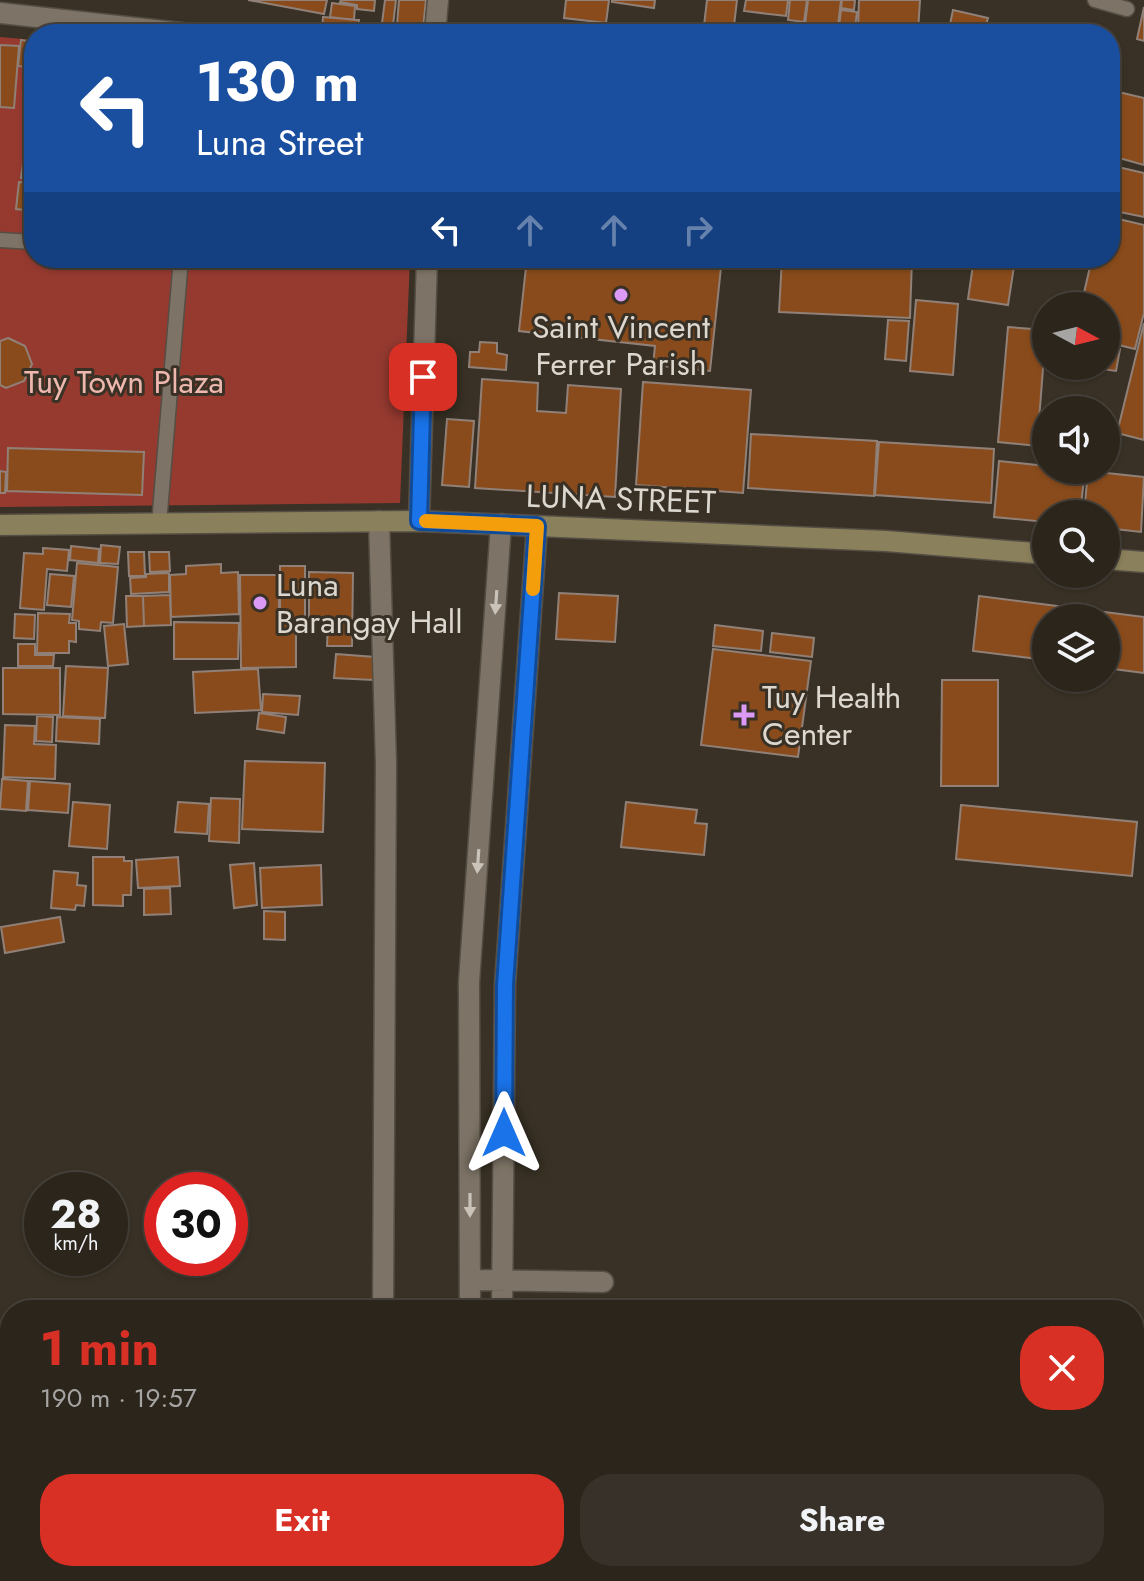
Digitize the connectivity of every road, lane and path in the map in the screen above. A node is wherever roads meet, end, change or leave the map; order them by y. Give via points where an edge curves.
1 (438, 0) edge
2 (1095, 0) edge
3 (1127, 9) dead end
4 (0, 13) edge
5 (100, 24) edge
6 (436, 24) edge
7 (0, 240) edge
8 (24, 241) edge
9 (180, 268) edge
10 (427, 268) edge
11 (379, 521) junction
12 (419, 521) junction
13 (159, 524) junction
14 (501, 524) junction
15 (0, 525) edge
16 (537, 526) junction
17 (1032, 553) edge
18 (1120, 560) edge
19 (1144, 562) edge
20 (470, 1280) junction
21 (503, 1281) junction
22 (603, 1282) dead end
23 (383, 1300) edge
24 (470, 1300) edge
25 (502, 1300) edge

1 - 6 street
2 - 3 lane
4 - 5 street
7 - 8 lane
9 - 13 lane
10 - 12 street
11 - 12 street, LUNA STREET
11 - 13 street, LUNA STREET
11 - 23 street via 386,764
12 - 14 street, LUNA STREET
13 - 15 street, LUNA STREET
14 - 16 street, LUNA STREET
14 -> 20 street via 469,982
16 - 17 street, LUNA STREET
16 - 21 street via 505,985
18 - 19 street
20 - 21 street
20 - 24 street
21 - 22 street
21 - 25 street

